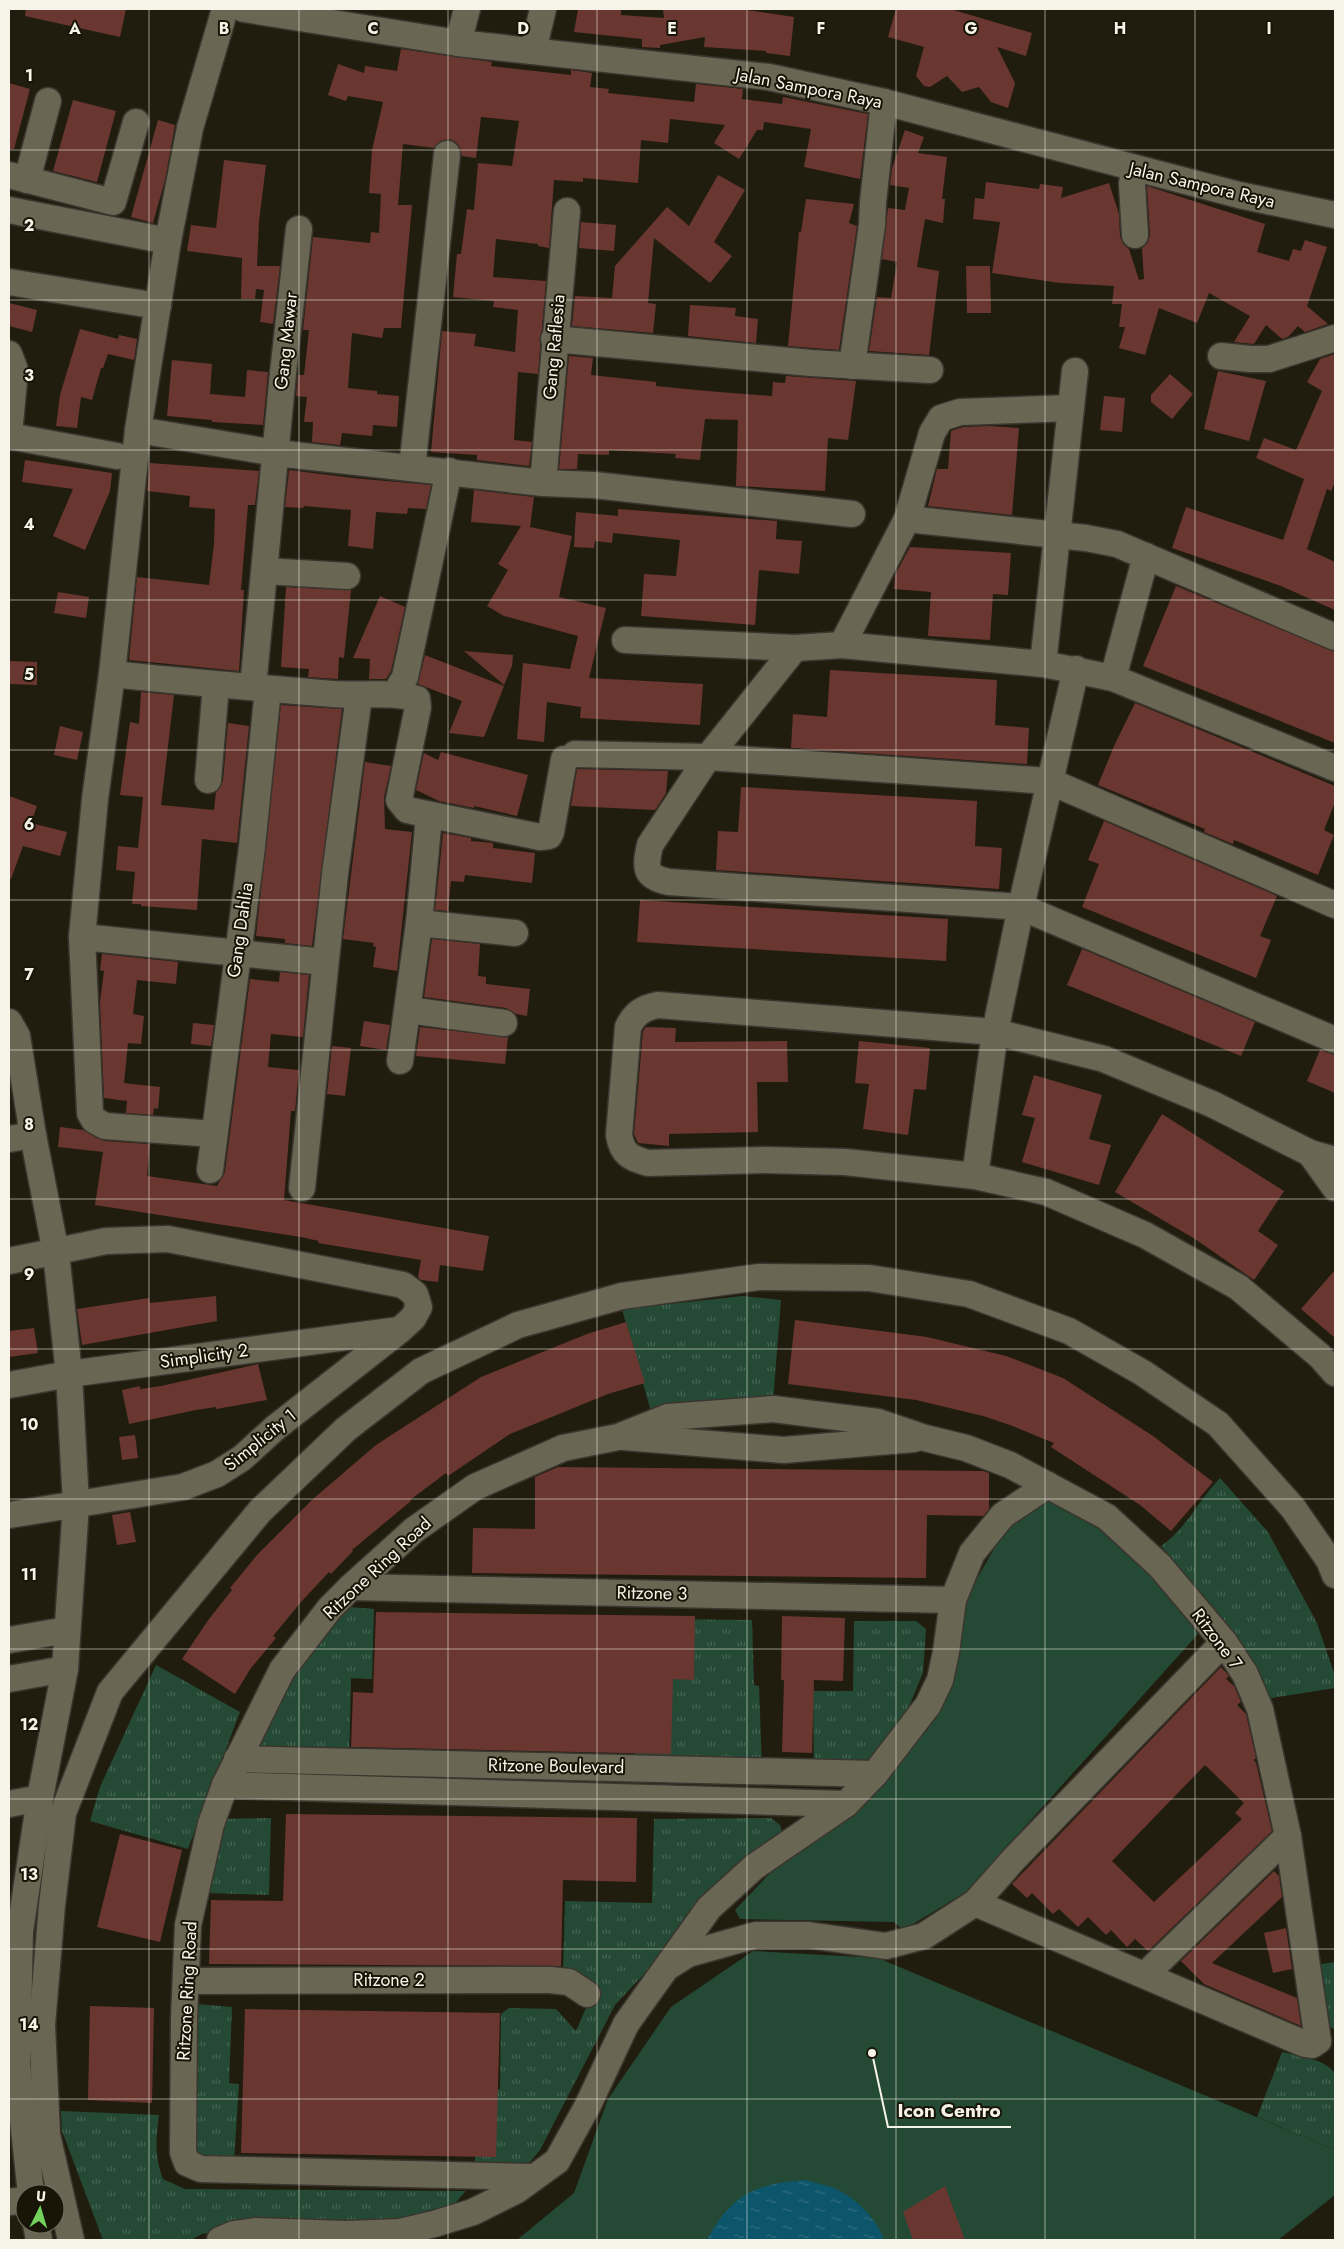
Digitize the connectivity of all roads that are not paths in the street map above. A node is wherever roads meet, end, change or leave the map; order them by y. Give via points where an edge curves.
1 (225, 9) edge
2 (244, 9) edge
3 (468, 9) edge
4 (543, 9) edge
5 (458, 43) junction
6 (533, 51) junction
7 (48, 101) dead end
8 (884, 102) junction
9 (136, 122) dead end
10 (447, 154) dead end
11 (1134, 169) junction
12 (18, 177) edge
13 (9, 210) edge
14 (567, 210) dead end
15 (1335, 214) edge
16 (299, 229) dead end
17 (1135, 236) dead end
18 (168, 241) junction
19 (9, 282) edge
20 (158, 306) junction
21 (1335, 338) edge
22 (554, 340) junction
23 (9, 354) edge
24 (1221, 356) dead end
25 (852, 366) junction
26 (930, 370) dead end
27 (1075, 371) dead end
28 (1071, 408) junction
29 (138, 430) junction
30 (9, 435) edge
31 (276, 453) junction
32 (117, 456) dead end
33 (412, 468) junction
34 (449, 471) junction
35 (543, 483) junction
36 (852, 514) dead end
37 (907, 519) junction
38 (1058, 535) junction
39 (1146, 556) junction
40 (265, 571) junction
41 (347, 576) dead end
42 (1335, 636) edge
43 (625, 640) dead end
44 (842, 645) junction
45 (795, 648) junction
46 (1043, 664) junction
47 (1076, 669) junction
48 (112, 674) junction
49 (1113, 678) junction
50 (216, 685) junction
51 (261, 688) junction
52 (396, 694) junction
53 (359, 696) junction
54 (708, 757) junction
55 (1335, 768) edge
56 (208, 780) dead end
57 (1049, 781) junction
58 (429, 816) junction
59 (1335, 905) edge
60 (1021, 906) junction
61 (419, 923) junction
62 (515, 932) dead end
63 (82, 937) junction
64 (236, 952) junction
65 (326, 962) junction
66 (408, 1010) junction
67 (504, 1024) dead end
68 (13, 1029) edge
69 (995, 1032) junction
70 (1335, 1040) edge
71 (400, 1061) dead end
72 (214, 1134) junction
73 (21, 1137) edge
74 (1310, 1153) junction
75 (1335, 1160) edge
76 (210, 1170) dead end
77 (975, 1176) junction
78 (302, 1188) dead end
79 (1335, 1188) edge
80 (56, 1253) junction
81 (9, 1261) edge
82 (400, 1330) junction
83 (1335, 1373) edge
84 (69, 1374) junction
85 (9, 1385) edge
86 (618, 1437) junction
87 (925, 1438) junction
88 (1048, 1485) junction
89 (76, 1504) junction
90 (9, 1515) edge
91 (1333, 1564) edge
92 (351, 1587) junction
93 (953, 1600) junction
94 (67, 1630) junction
95 (9, 1640) edge
96 (1224, 1642) junction
97 (65, 1669) junction
98 (9, 1679) edge
99 (237, 1759) junction
100 (875, 1774) junction
101 (225, 1785) junction
102 (40, 1798) junction
103 (9, 1804) edge
104 (846, 1804) junction
105 (1288, 1836) junction
106 (975, 1903) junction
107 (15, 1932) edge
108 (666, 1967) junction
109 (1145, 1975) junction
110 (187, 1981) junction
111 (587, 1994) dead end
112 (13, 2065) edge
113 (533, 2178) junction
114 (30, 2184) edge
115 (71, 2240) edge
116 (220, 2240) edge

1 - 18 street via 190,128
2 - 5 street, Jalan Sampora Raya
3 - 5 street
4 - 6 street
5 - 6 street, Jalan Sampora Raya
6 - 8 street, Jalan Sampora Raya via 769,77
7 - 12 street
8 - 11 street, Jalan Sampora Raya
8 - 25 street via 872,225
9 - 12 street via 113,202
10 - 33 street
11 - 15 street, Jalan Sampora Raya
11 - 17 street
13 - 18 street
14 - 22 street, Gang Raflesia
16 - 31 street, Gang Mawar
18 - 20 street
19 - 20 street
20 - 29 street
21 - 24 street via 1269,359
22 - 25 street
22 - 35 street, Gang Raflesia
23 - 30 street via 15,370
25 - 26 street
27 - 28 street
28 - 37 street via 960,412 941,418 932,433
28 - 38 street
29 - 31 street
29 - 48 street
30 - 32 street
31 - 33 street
31 - 40 street, Gang Mawar
33 - 34 street
34 - 35 street
34 - 52 street via 405,677
35 - 36 street via 604,486
37 - 38 street
37 - 44 street
38 - 39 street via 1117,544
38 - 46 street
39 - 42 street
39 - 49 street
40 - 41 street
40 - 51 street, Gang Dahlia
43 - 45 street
44 - 45 street
44 - 46 street
45 - 54 street
46 - 47 street
47 - 49 street
47 - 57 street
48 - 50 street
48 - 63 street via 95,799
49 - 55 street
50 - 51 street
50 - 56 street
51 - 53 street
51 - 64 street, Gang Dahlia via 252,847
52 - 53 street
52 - 58 street via 418,702 400,800 407,810
53 - 65 street
54 - 57 street
54 - 58 street via 569,757 549,836
54 - 60 street via 650,845 648,872 655,879
57 - 59 street
57 - 60 street
58 - 61 street
60 - 69 street
60 - 70 street
61 - 62 street
61 - 66 street
63 - 64 street
63 - 72 street via 90,1113 94,1120 105,1126
64 - 65 street
64 - 72 street, Gang Dahlia
65 - 78 street
66 - 67 street
66 - 71 street
68 - 73 street
69 - 74 street via 1104,1059 1212,1104
69 - 77 street
69 - 77 street via 658,1005 634,1015 628,1027 619,1134 621,1148 632,1158 648,1163 845,1162
72 - 76 street, Gang Dahlia
73 - 80 street
74 - 75 street
74 - 79 street
77 - 83 street via 1046,1192 1145,1235 1238,1286 1320,1356
80 - 81 street
80 - 82 street, Simplicity 1 via 106,1241 168,1239 402,1285 415,1294 419,1308
80 - 84 street
82 - 84 street, Simplicity 2
82 - 89 street, Simplicity 1 via 275,1428 242,1458 217,1474 183,1487
84 - 85 street, Simplicity 2
84 - 89 street
86 - 87 street via 784,1450
86 - 87 street via 668,1417 773,1409 878,1422
86 - 92 street, Ritzone Ring Road via 563,1448 475,1487 414,1530
87 - 88 street, Ritzone 7 via 966,1448
88 - 93 street via 1003,1516 972,1553
88 - 96 street, Ritzone 7 via 1107,1517 1160,1566
89 - 90 street, Simplicity 1
89 - 94 street
91 - 115 street via 1293,1508 1218,1424 1143,1373 1069,1331 969,1294 869,1278 768,1278 622,1296 518,1325 421,1371 346,1429 260,1511 110,1692 63,1813 42,2025 47,2135
92 - 93 street, Ritzone 3
92 - 99 street, Ritzone Ring Road via 330,1608 282,1670
93 - 100 street via 940,1680 928,1705
94 - 95 street
94 - 97 street
96 - 105 street, Ritzone 7 via 1245,1674 1260,1709
96 - 106 street
97 - 98 street
97 - 102 street
99 - 100 street, Ritzone Boulevard
99 - 101 street, Ritzone Ring Road
100 - 104 street
101 - 104 street, Ritzone Boulevard
101 - 110 street, Ritzone Ring Road via 211,1824 188,1925
102 - 103 street
102 - 107 street
104 - 108 street via 754,1867 709,1908
105 - 109 street
105 - 109 street, Ritzone 7 via 1319,2035 1316,2044 1305,2044
106 - 108 street via 924,1936 886,1946 808,1935 756,1934 688,1954
106 - 109 street
107 - 112 street
108 - 113 street via 626,2024 557,2161
110 - 111 street, Ritzone 2 via 550,1980 569,1982
110 - 113 street, Ritzone Ring Road via 183,2152 187,2163 210,2170
112 - 114 street
113 - 116 street via 517,2190 473,2212 400,2232 255,2231

